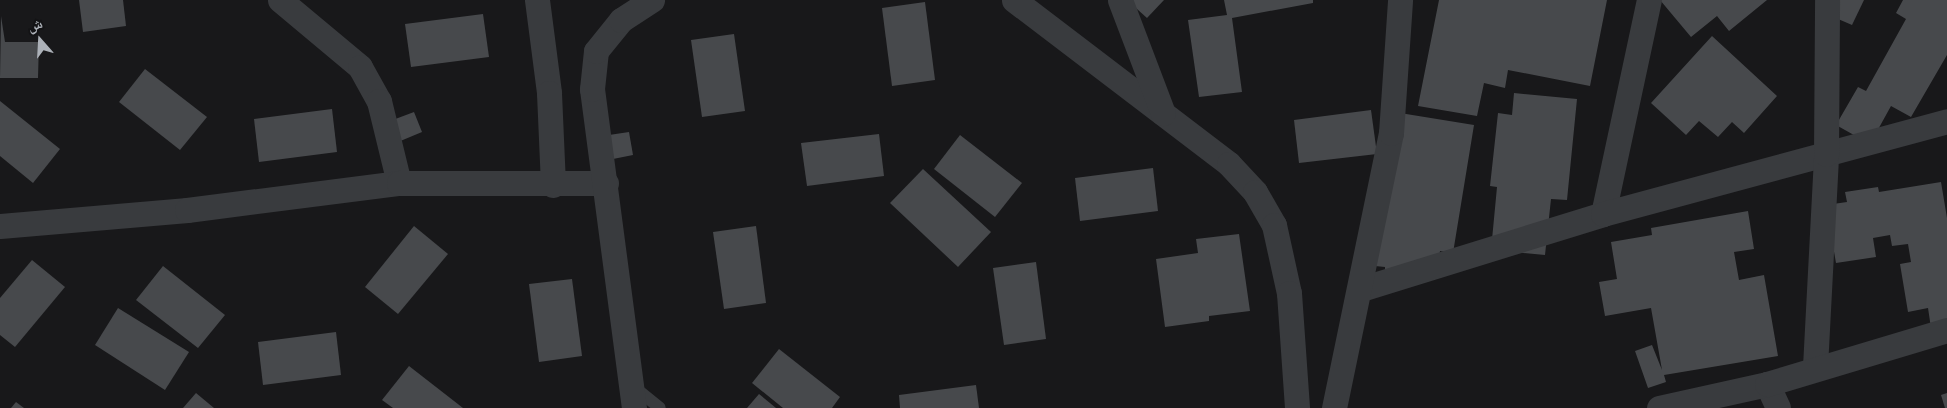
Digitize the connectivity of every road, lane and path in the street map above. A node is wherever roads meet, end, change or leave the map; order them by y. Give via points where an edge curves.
1 (280, 0) edge
2 (536, 0) edge
3 (652, 0) edge
4 (1014, 0) edge
5 (1120, 0) edge
6 (1400, 0) edge
7 (1648, 0) edge
8 (1826, 0) edge
9 (1163, 113) junction
10 (1945, 118) edge
11 (1826, 154) junction
12 (399, 183) junction
13 (606, 183) junction
14 (553, 185) junction
15 (1603, 214) junction
16 (0, 226) edge
17 (1361, 288) junction
18 (1945, 338) edge
19 (1815, 367) junction
20 (1767, 384) junction
21 (634, 398) edge
22 (660, 408) edge
23 (1297, 408) edge
24 (1334, 408) edge
25 (1659, 408) edge
26 (1778, 408) edge

1 - 12 street via 360,67 379,101
2 - 14 street via 549,94
3 - 13 street via 621,20 596,51 592,89
4 - 9 street
5 - 9 street
6 - 17 street via 1391,133
7 - 15 street
8 - 11 street
9 - 23 street via 1229,164 1255,192 1274,225 1289,293
10 - 11 street
11 - 15 street
11 - 19 street
12 - 14 street
12 - 16 street via 188,210
13 - 14 street
13 - 21 street
15 - 17 street
17 - 24 street
18 - 19 street
19 - 20 street
20 - 25 street
20 - 26 street
21 - 22 lane

